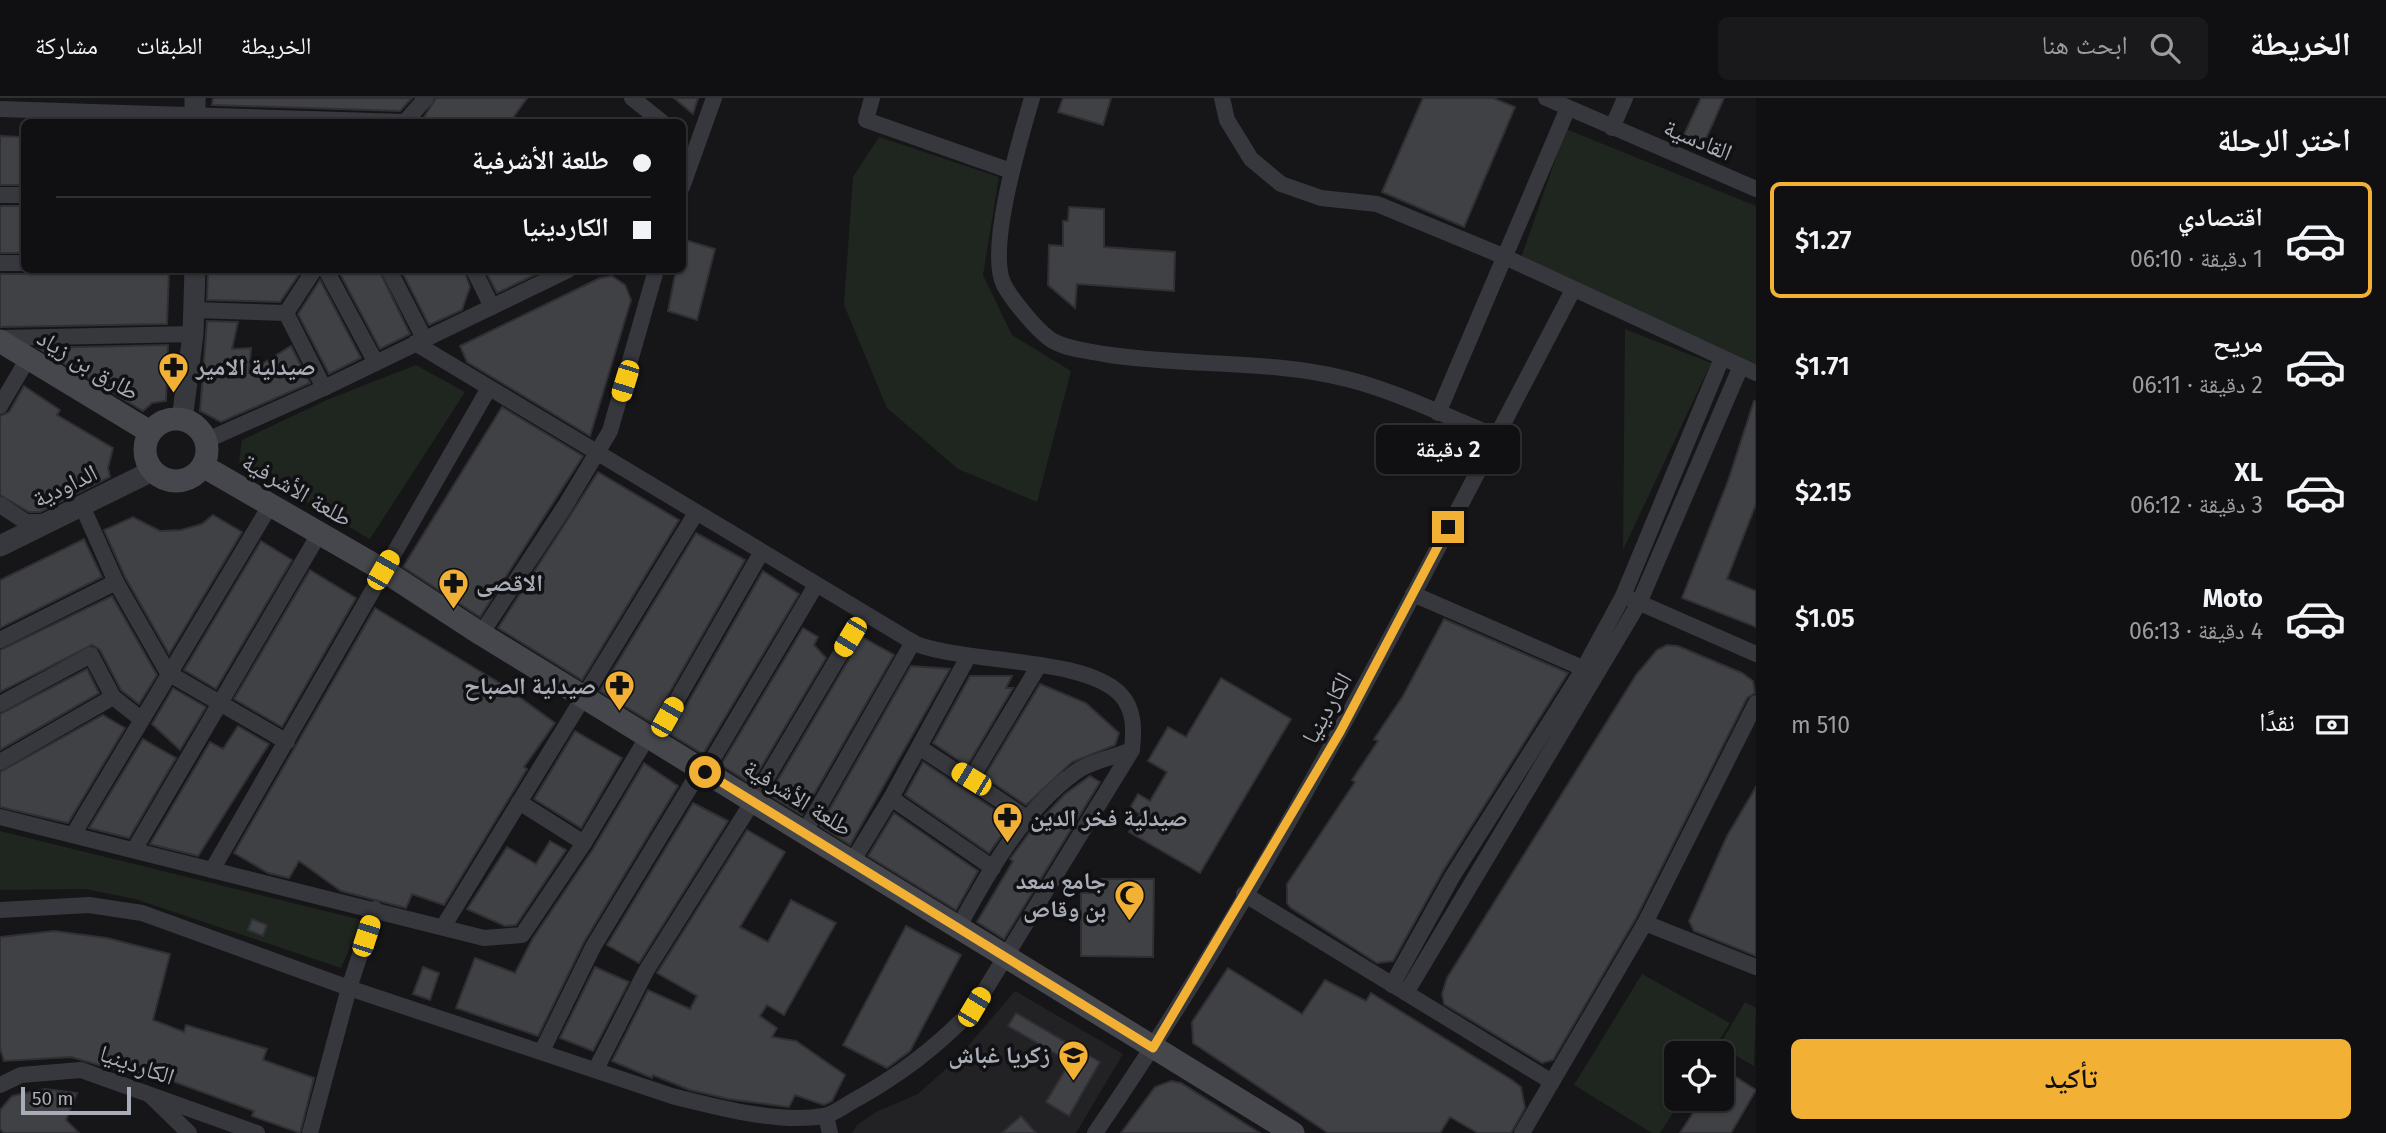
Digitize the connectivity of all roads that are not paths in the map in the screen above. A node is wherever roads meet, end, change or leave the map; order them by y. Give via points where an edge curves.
1 (426, 98) edge
2 (632, 98) edge
3 (714, 98) edge
4 (872, 98) edge
5 (1032, 98) edge
6 (1222, 98) edge
7 (1546, 98) edge
8 (1625, 98) edge
9 (1568, 108) junction
10 (0, 109) edge
11 (195, 112) edge
12 (342, 119) edge
13 (408, 119) edge
14 (658, 119) edge
15 (1612, 128) junction
16 (686, 142) edge
17 (697, 151) junction
18 (1011, 171) junction
19 (686, 177) edge
20 (1756, 189) edge
21 (0, 195) edge
22 (21, 195) edge
23 (1505, 257) junction
24 (0, 263) edge
25 (21, 263) edge
26 (195, 273) edge
27 (312, 273) edge
28 (328, 273) edge
29 (390, 273) edge
30 (476, 273) edge
31 (562, 273) edge
32 (655, 273) edge
33 (1573, 289) junction
34 (492, 306) junction
35 (194, 310) junction
36 (286, 313) junction
37 (193, 334) junction
38 (0, 339) edge
39 (420, 342) junction
40 (1722, 358) junction
41 (27, 360) junction
42 (376, 363) junction
43 (1748, 370) edge
44 (324, 388) junction
45 (489, 388) junction
46 (0, 406) edge
47 (1438, 413) junction
48 (182, 420) junction
49 (150, 432) junction
50 (1496, 436) junction
51 (205, 440) junction
52 (597, 452) junction
53 (203, 466) junction
54 (152, 471) junction
55 (271, 504) junction
56 (0, 505) edge
57 (83, 508) junction
58 (696, 513) junction
59 (50, 523) junction
60 (319, 534) junction
61 (0, 546) edge
62 (761, 553) junction
63 (383, 570) junction
64 (116, 582) junction
65 (816, 585) junction
66 (1413, 594) junction
67 (1623, 596) junction
68 (1639, 603) junction
69 (864, 614) junction
70 (481, 634) junction
71 (0, 640) edge
72 (913, 642) junction
73 (1756, 654) edge
74 (968, 657) junction
75 (1038, 667) junction
76 (1591, 671) junction
77 (168, 673) junction
78 (113, 696) junction
79 (583, 696) junction
80 (0, 704) edge
81 (220, 704) junction
82 (1756, 704) edge
83 (141, 719) junction
84 (651, 738) junction
85 (287, 742) junction
86 (919, 747) junction
87 (1132, 750) junction
88 (0, 762) edge
89 (703, 771) junction
90 (971, 779) junction
91 (891, 798) junction
92 (753, 801) junction
93 (519, 802) junction
94 (0, 817) edge
95 (1027, 818) junction
96 (804, 833) junction
97 (73, 835) junction
98 (584, 843) junction
99 (134, 850) junction
100 (852, 862) junction
101 (993, 868) junction
102 (212, 870) junction
103 (1244, 894) junction
104 (374, 909) junction
105 (0, 910) edge
106 (1645, 923) junction
107 (443, 928) junction
108 (958, 928) junction
109 (1005, 956) junction
110 (1756, 967) edge
111 (349, 988) junction
112 (1399, 989) junction
113 (1153, 1048) junction
114 (542, 1051) junction
115 (596, 1069) junction
116 (1552, 1082) junction
117 (0, 1086) edge
118 (146, 1091) junction
119 (826, 1116) junction
120 (189, 1133) edge
121 (257, 1133) edge
122 (310, 1133) edge
123 (830, 1133) edge
124 (1095, 1133) edge
125 (1293, 1133) edge
126 (1522, 1133) edge

1 - 13 street
2 - 14 street
3 - 17 street
4 - 18 street via 866,120
5 - 18 street
6 - 23 street via 1227,120 1251,159 1280,184 1321,198 1377,204
7 - 9 street, القادسية
8 - 15 street
9 - 15 street, القادسية
9 - 23 street
10 - 11 street
11 - 12 street
15 - 20 street, القادسية
16 - 17 street
17 - 19 street
18 - 47 street via 1000,244 1003,283 1053,341 1130,358 1260,366 1346,379
21 - 22 street
23 - 33 street
23 - 47 street
24 - 25 street
26 - 35 street
27 - 36 street
28 - 42 street
29 - 39 street
30 - 34 street
31 - 34 street
32 - 52 street via 610,431
33 - 40 street
33 - 50 street, الكاردينيا
34 - 39 street
35 - 36 street
35 - 37 street
36 - 44 street
37 - 38 street
37 - 48 street
38 - 41 main road, طارق بن زياد
39 - 42 street
39 - 45 street
40 - 43 street
40 - 67 street
41 - 46 street
41 - 49 main road, طارق بن زياد
42 - 44 street
43 - 68 street
44 - 51 street
45 - 52 street
45 - 63 street
47 - 50 street
48 - 49 main road via 164,421
48 - 51 main road via 197,427
49 - 54 main road via 145,456
50 - 66 street, الكاردينيا
51 - 53 main road
52 - 58 street
52 - 70 street
53 - 54 main road via 178,481
53 - 55 main road, طلعة الأشرفية
54 - 57 street, الداودية
55 - 60 main road, طلعة الأشرفية
55 - 77 street
56 - 59 street via 26,522
57 - 59 street, الداودية
57 - 64 street
58 - 62 street
58 - 79 street
59 - 61 street, الداودية
60 - 63 main road, طلعة الأشرفية
60 - 81 street
62 - 65 street
62 - 84 street
63 - 70 main road, طلعة الأشرفية
63 - 85 street
64 - 71 street
64 - 77 street
65 - 69 street
65 - 89 street
66 - 76 street
66 - 103 street, الكاردينيا via 1340,732
67 - 68 street
67 - 76 street
68 - 73 street
68 - 76 street
69 - 72 street
69 - 92 street
70 - 79 main road, طلعة الأشرفية
72 - 74 street via 942,654
72 - 96 street
74 - 75 street
74 - 86 street
75 - 87 street via 1085,674 1122,695 1132,721
75 - 90 street
76 - 112 street via 1452,877
77 - 81 street
77 - 83 street
78 - 80 street via 91,655
78 - 83 street
78 - 88 street
79 - 84 main road, طلعة الأشرفية
79 - 93 street
81 - 85 street
81 - 99 street
82 - 106 street
83 - 97 street
84 - 89 main road, طلعة الأشرفية
84 - 98 street
85 - 102 street
86 - 90 street
86 - 91 street
87 - 95 street via 1078,770
87 - 109 street
89 - 92 main road, طلعة الأشرفية
89 - 114 street via 593,947
90 - 95 street
91 - 100 street
91 - 101 street
92 - 96 main road, طلعة الأشرفية
92 - 115 street via 646,971
93 - 98 street
93 - 107 street
94 - 97 street
95 - 101 street
96 - 100 main road, طلعة الأشرفية
97 - 99 street
98 - 107 street via 522,935 484,938
99 - 102 street
100 - 108 main road, طلعة الأشرفية
101 - 108 street
102 - 104 street
103 - 112 street
103 - 113 street, الكاردينيا
104 - 107 street
104 - 111 street
105 - 111 street via 89,905 142,913
106 - 110 street
106 - 116 street
108 - 109 main road, طلعة الأشرفية
109 - 113 main road, طلعة الأشرفية
109 - 119 street via 974,1007 946,1037 890,1080
111 - 114 street
111 - 122 street
112 - 116 street
113 - 124 street, الكاردينيا
113 - 125 main road, طلعة الأشرفية
114 - 115 street
115 - 119 street via 723,1109
116 - 126 street
117 - 118 street, الكاردينيا via 21,1075 81,1070
118 - 120 street
118 - 121 street, الكاردينيا
119 - 123 street

